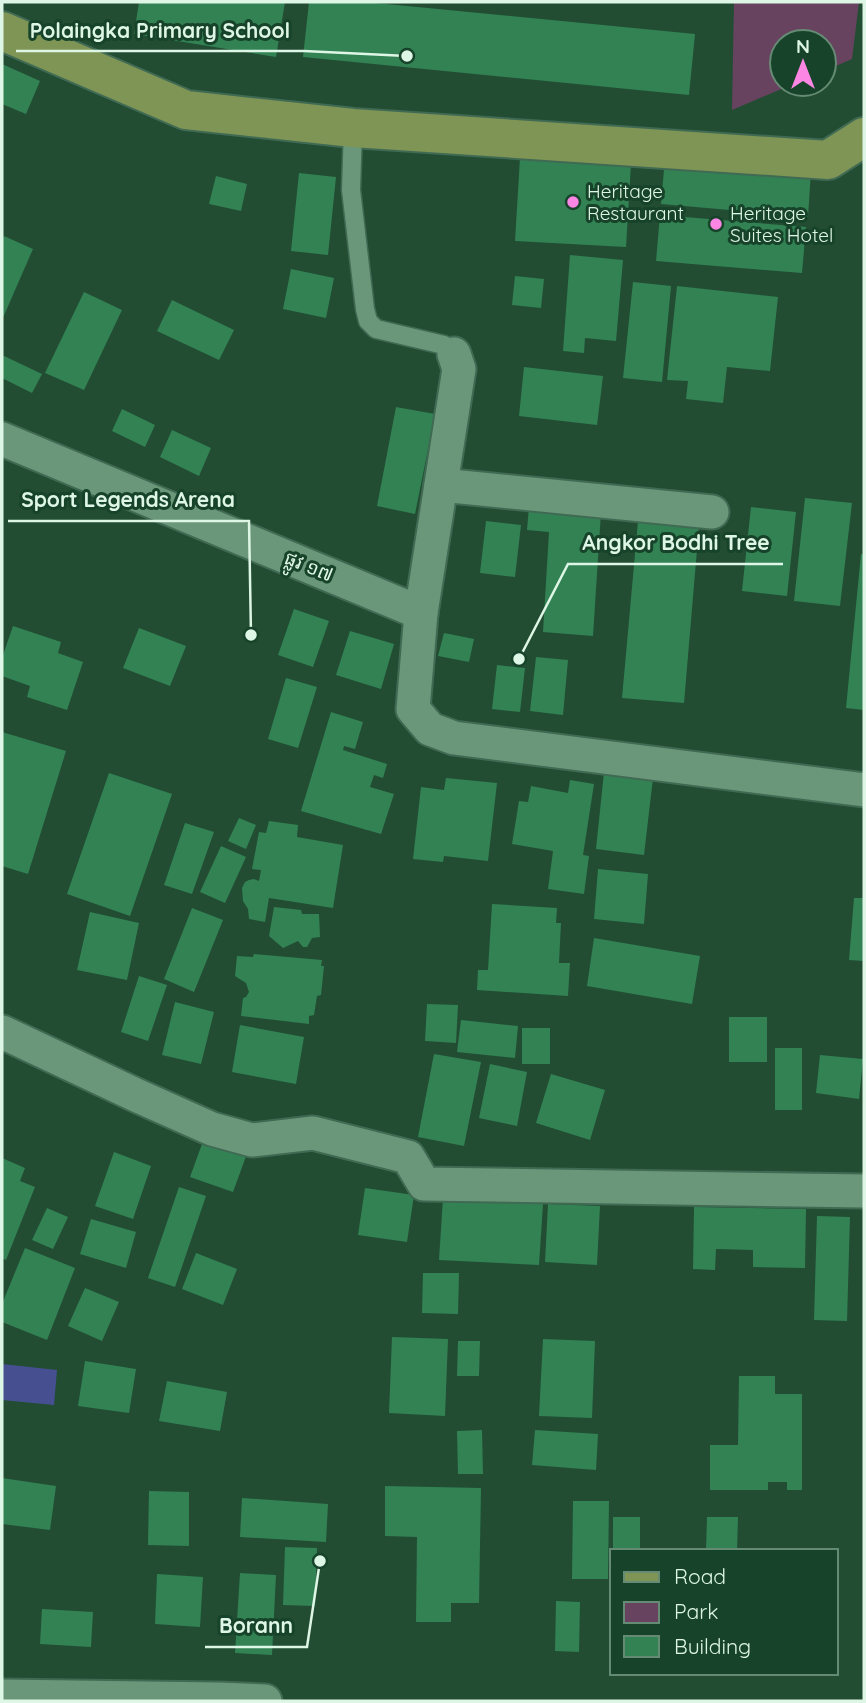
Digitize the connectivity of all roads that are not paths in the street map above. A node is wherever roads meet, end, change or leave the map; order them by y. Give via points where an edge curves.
1 (2, 31) edge
2 (353, 128) junction
3 (864, 137) edge
4 (454, 354) joint
5 (2, 439) edge
6 (441, 485) junction
7 (712, 512) dead end
8 (421, 613) junction
9 (864, 790) edge
10 (2, 1032) edge
11 (864, 1191) edge
12 (2, 1696) edge
13 (218, 1700) edge
14 (265, 1701) edge

1 - 2 street via 186,110
2 - 3 street via 828,160
2 - 4 lane via 351,190 368,321 376,329 444,345
4 - 6 street via 459,369
5 - 8 street, ផ្លូវ ១៧
6 - 7 street
6 - 8 street
8 - 9 street via 413,709 430,729 454,738
10 - 11 street via 212,1129 252,1140 313,1133 408,1157 424,1184
12 - 13 street
13 - 14 street

